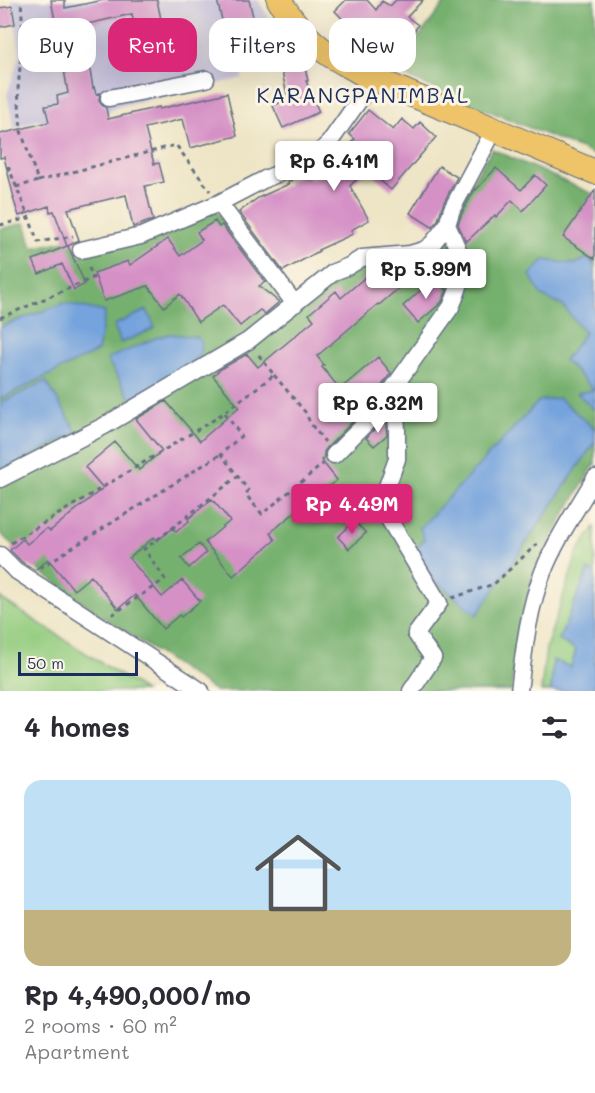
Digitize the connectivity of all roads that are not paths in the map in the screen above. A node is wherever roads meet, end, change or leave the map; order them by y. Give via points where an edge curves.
1 (279, 0) edge
2 (206, 79) dead end
3 (374, 79) junction
4 (109, 98) dead end
5 (494, 129) junction
6 (595, 172) edge
7 (219, 203) junction
8 (447, 225) junction
9 (81, 250) road end
10 (296, 304) junction
11 (395, 386) junction
12 (334, 455) road end
13 (595, 478) edge
14 (0, 479) edge
15 (5, 549) edge
16 (201, 691) edge
17 (411, 691) edge
18 (519, 691) edge

1 - 3 highway via 295,23 328,54
2 - 4 street
3 - 5 highway
3 - 7 street via 318,154
5 - 6 highway
5 - 8 street
7 - 9 street via 141,236
7 - 10 street
8 - 10 street via 424,250 362,258 334,272
8 - 11 street via 462,258 460,287 451,307
10 - 14 street via 248,340 104,426
11 - 12 street
11 - 17 street via 397,459 385,492 384,511 439,603 416,634 433,658
13 - 18 street via 542,573 530,612
15 - 16 street via 15,570

